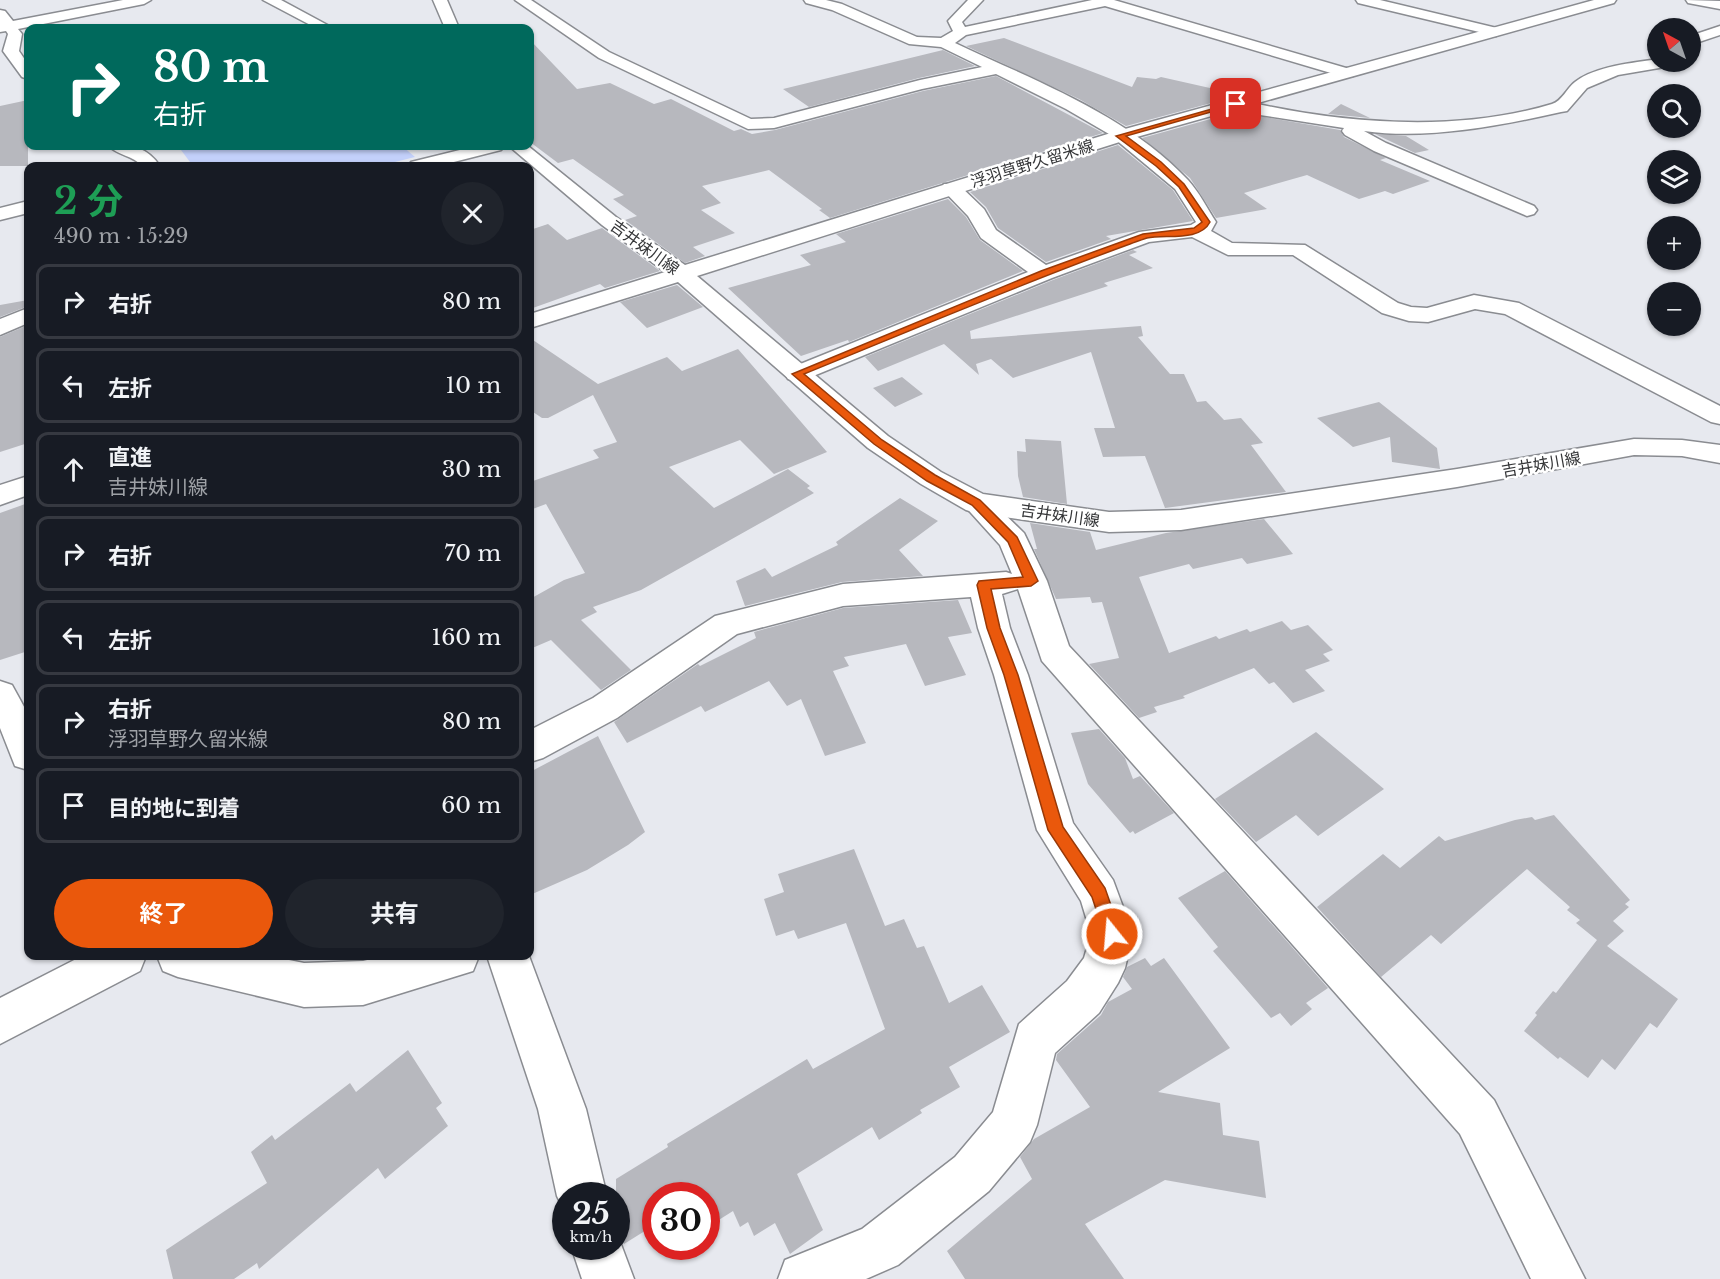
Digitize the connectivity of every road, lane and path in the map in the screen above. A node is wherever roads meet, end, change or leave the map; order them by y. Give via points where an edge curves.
1 (144, 0) edge
2 (270, 0) edge
3 (440, 0) edge
4 (522, 0) edge
5 (811, 0) edge
6 (976, 0) edge
7 (1363, 0) edge
8 (1609, 0) edge
9 (1693, 0) edge
10 (1101, 1) edge
11 (1720, 5) edge
12 (0, 14) edge
13 (318, 24) edge
14 (450, 24) edge
15 (5, 27) edge
16 (1720, 30) edge
17 (962, 32) junction
18 (1496, 32) junction
19 (1701, 37) edge
20 (944, 43) junction
21 (1647, 65) edge
22 (24, 69) edge
23 (997, 69) junction
24 (1347, 73) junction
25 (1236, 104) junction
26 (1333, 122) junction
27 (1120, 136) junction
28 (128, 150) edge
29 (480, 150) edge
30 (523, 150) edge
31 (148, 162) edge
32 (433, 162) edge
33 (951, 189) junction
34 (24, 208) edge
35 (1527, 210) dead end
36 (0, 214) edge
37 (1195, 231) junction
38 (681, 273) junction
39 (1044, 273) junction
40 (24, 317) edge
41 (534, 320) edge
42 (0, 328) edge
43 (797, 374) junction
44 (1720, 416) edge
45 (1720, 454) edge
46 (24, 487) edge
47 (0, 496) edge
48 (976, 503) junction
49 (1031, 581) junction
50 (984, 585) junction
51 (0, 695) edge
52 (24, 744) edge
53 (534, 745) edge
54 (117, 960) edge
55 (195, 960) edge
56 (444, 960) edge
57 (509, 960) edge
58 (0, 1022) edge
59 (579, 1182) edge
60 (602, 1260) edge
61 (608, 1279) edge
62 (804, 1279) edge
63 (1559, 1279) edge

1 - 15 street
2 - 13 street
3 - 14 street
4 - 23 street via 604,55 748,124 774,123
5 - 20 street via 837,7 914,41
6 - 17 street via 955,21
7 - 18 street
8 - 18 street, 浮羽草野久留米線
9 - 11 street
10 - 17 street
10 - 24 street
12 - 15 street
15 - 22 street via 15,34 11,51
16 - 19 street
17 - 20 street
18 - 24 street, 浮羽草野久留米線
20 - 23 street
21 - 26 street via 1614,71 1581,85 1561,107 1519,118 1396,128
23 - 27 street via 1072,105
24 - 25 street, 浮羽草野久留米線
25 - 26 street
25 - 27 street, 浮羽草野久留米線
26 - 35 street via 1380,147
27 - 33 street, 浮羽草野久留米線
27 - 37 street via 1182,185 1206,222
28 - 31 street
29 - 32 street
30 - 38 street, 吉井妹川線 via 609,221
33 - 38 street, 浮羽草野久留米線
33 - 39 street via 977,213 988,234
34 - 36 street
37 - 39 street via 1146,236
37 - 44 street via 1228,249 1298,249 1390,308 1409,314 1428,315 1474,302 1511,308
38 - 41 street, 浮羽草野久留米線
38 - 43 street, 吉井妹川線
39 - 43 street
40 - 42 street
43 - 48 street, 吉井妹川線 via 878,442
45 - 48 street, 吉井妹川線 via 1634,447 1181,520 1109,522
46 - 47 street
48 - 49 street via 1013,540
49 - 50 street
49 - 63 street via 1054,652 1477,1117
50 - 53 street via 843,596 727,625 606,708
50 - 62 street via 1056,830 1099,893 1112,934 1103,968 1083,997 1035,1040 1013,1125 972,1174 880,1247
51 - 52 street
54 - 58 street
55 - 56 street via 304,985 363,983
57 - 59 street via 562,1109
60 - 61 street

